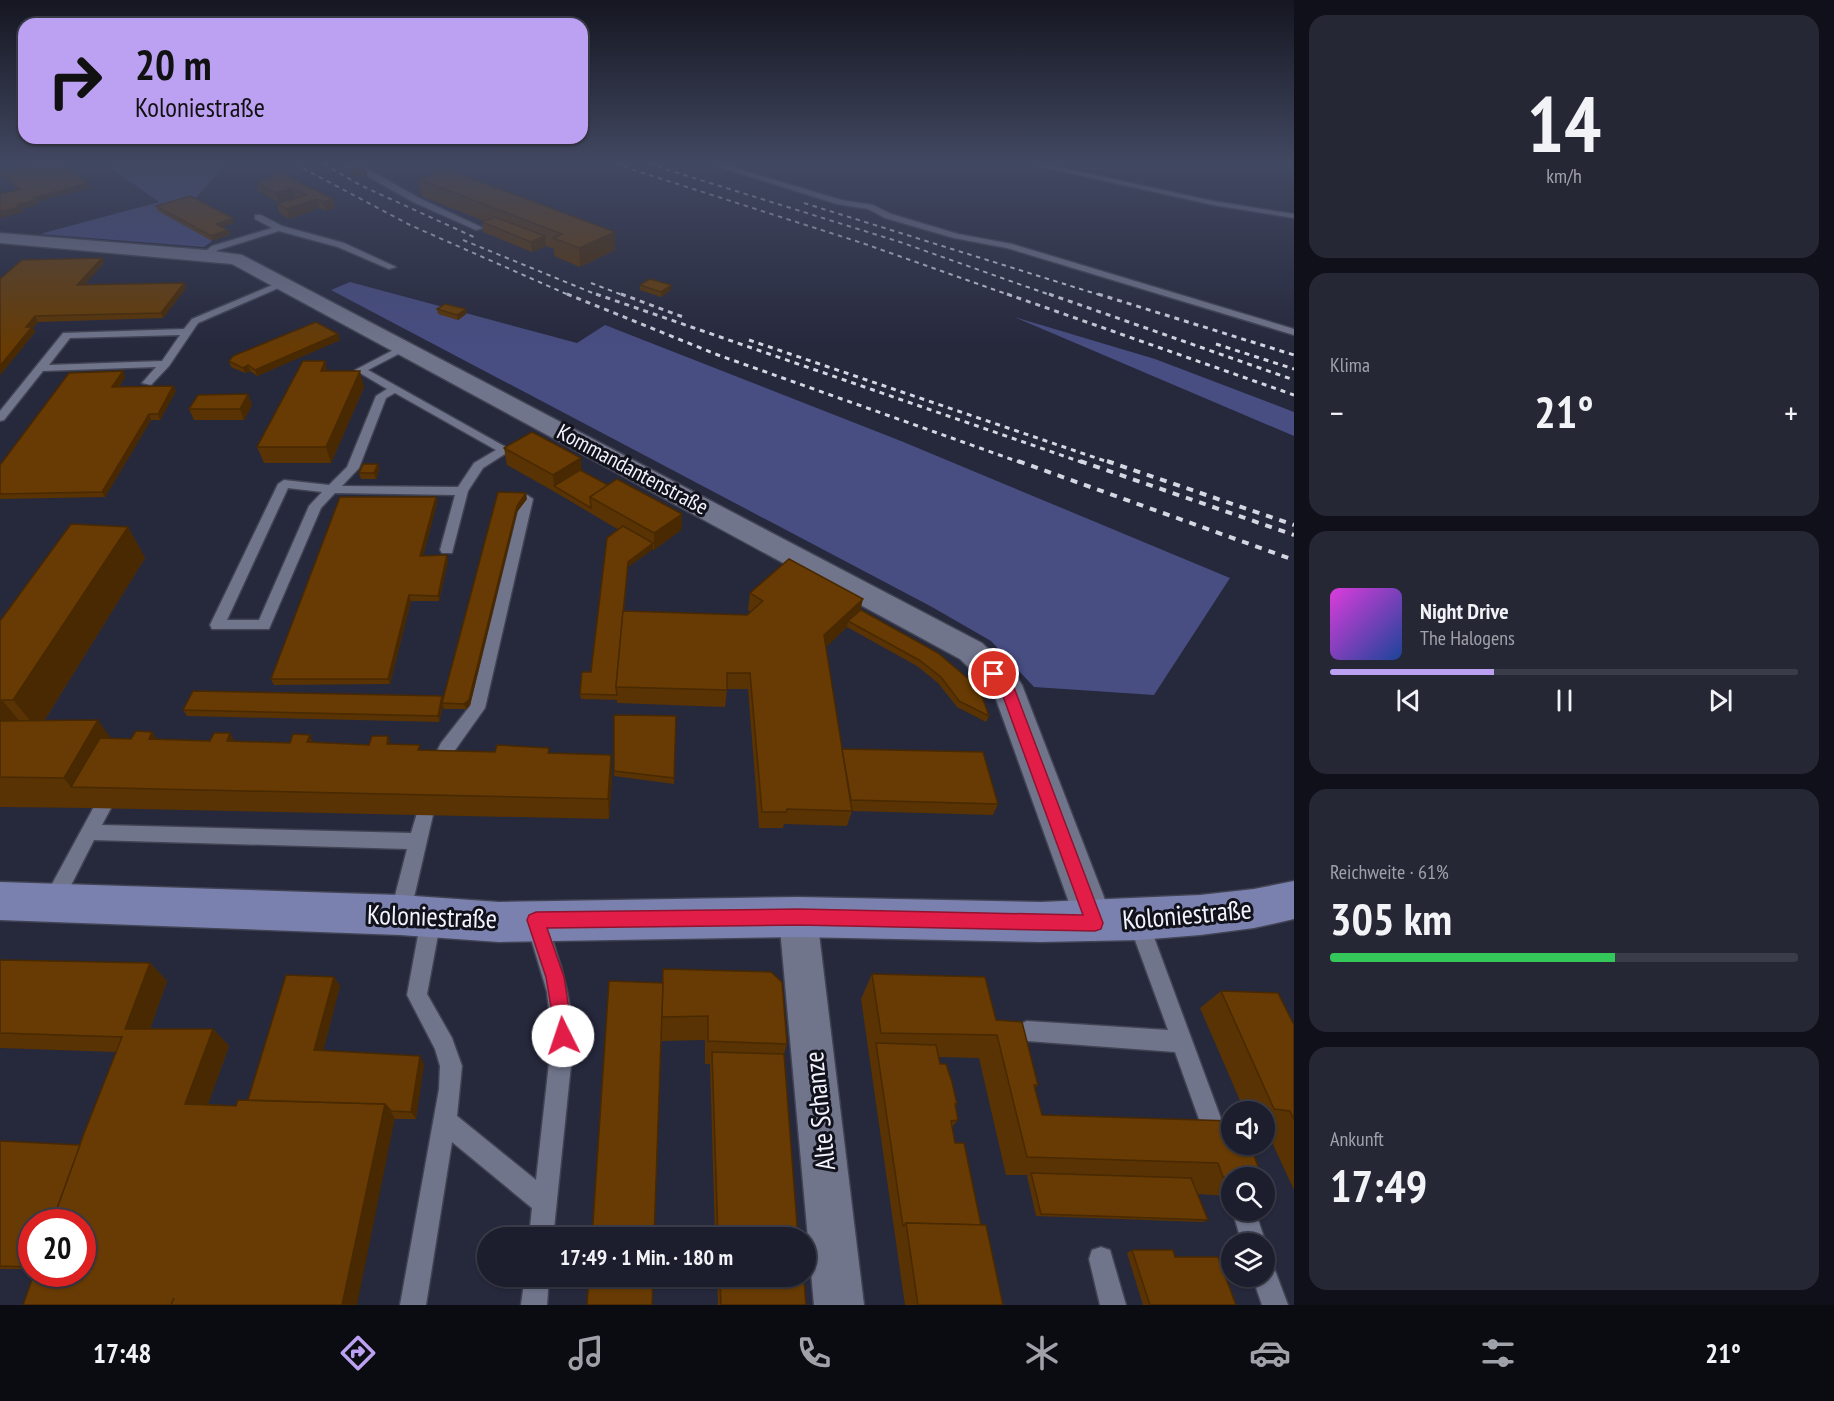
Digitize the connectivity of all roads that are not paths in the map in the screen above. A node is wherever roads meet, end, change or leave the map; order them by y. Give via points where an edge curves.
1 (273, 225) edge
2 (472, 225) edge
3 (919, 225) edge
4 (279, 228) junction
5 (479, 228) edge
6 (0, 238) edge
7 (206, 255) junction
8 (392, 267) dead end
9 (285, 283) junction
10 (186, 332) junction
11 (1294, 332) edge
12 (405, 348) junction
13 (165, 364) junction
14 (40, 368) junction
15 (147, 382) dead end
16 (395, 389) junction
17 (0, 418) edge
18 (332, 488) junction
19 (462, 491) junction
20 (527, 499) edge
21 (447, 550) dead end
22 (435, 772) edge
23 (102, 808) edge
24 (424, 815) edge
25 (89, 832) junction
26 (418, 841) junction
27 (1294, 900) edge
28 (0, 901) edge
29 (52, 902) junction
30 (415, 917) junction
31 (798, 917) junction
32 (536, 920) junction
33 (1138, 921) junction
34 (1095, 923) junction
35 (1027, 1031) edge
36 (1181, 1042) junction
37 (445, 1121) junction
38 (1228, 1167) edge
39 (545, 1203) junction
40 (542, 1227) edge
41 (1101, 1259) dead end
42 (536, 1287) edge
43 (1269, 1287) edge
44 (412, 1305) edge
45 (534, 1305) edge
46 (839, 1305) edge
47 (1113, 1305) edge
48 (1275, 1305) edge

1 - 4 lane
2 - 5 lane
3 - 11 lane via 1009,246
4 - 7 lane via 215,248
4 - 8 lane via 341,245
6 - 7 street, Kommandantenstraße
7 - 9 street, Kommandantenstraße via 236,260
9 - 10 lane via 213,312 195,321
9 - 12 street, Kommandantenstraße
10 - 13 lane
10 - 14 lane via 67,335
12 - 16 lane via 360,370
12 - 34 street, Kommandantenstraße via 544,427 971,651 1006,685
13 - 14 lane
13 - 15 lane
14 - 17 lane
16 - 18 lane via 381,396 353,468
16 - 19 lane via 509,448 478,466
18 - 18 lane via 284,484 217,625 264,625 315,506
18 - 19 lane
19 - 21 lane
20 - 22 lane via 477,708 447,748
23 - 25 lane
24 - 26 lane
25 - 26 lane
25 - 29 lane
26 - 30 lane
27 - 33 main road, Koloniestraße via 1265,909
28 - 29 main road, Koloniestraße
29 - 30 main road, Koloniestraße
30 - 32 main road, Koloniestraße
30 - 37 lane via 417,995 445,1045 451,1066
31 - 32 main road, Koloniestraße
31 - 34 main road, Koloniestraße
31 - 46 street, Alte Schanze
32 - 39 lane via 555,977 563,1036
33 - 34 main road, Koloniestraße
33 - 36 lane
35 - 36 lane
36 - 38 lane
37 - 39 lane
37 - 44 lane
39 - 40 lane
41 - 47 lane
42 - 45 lane
43 - 48 lane

